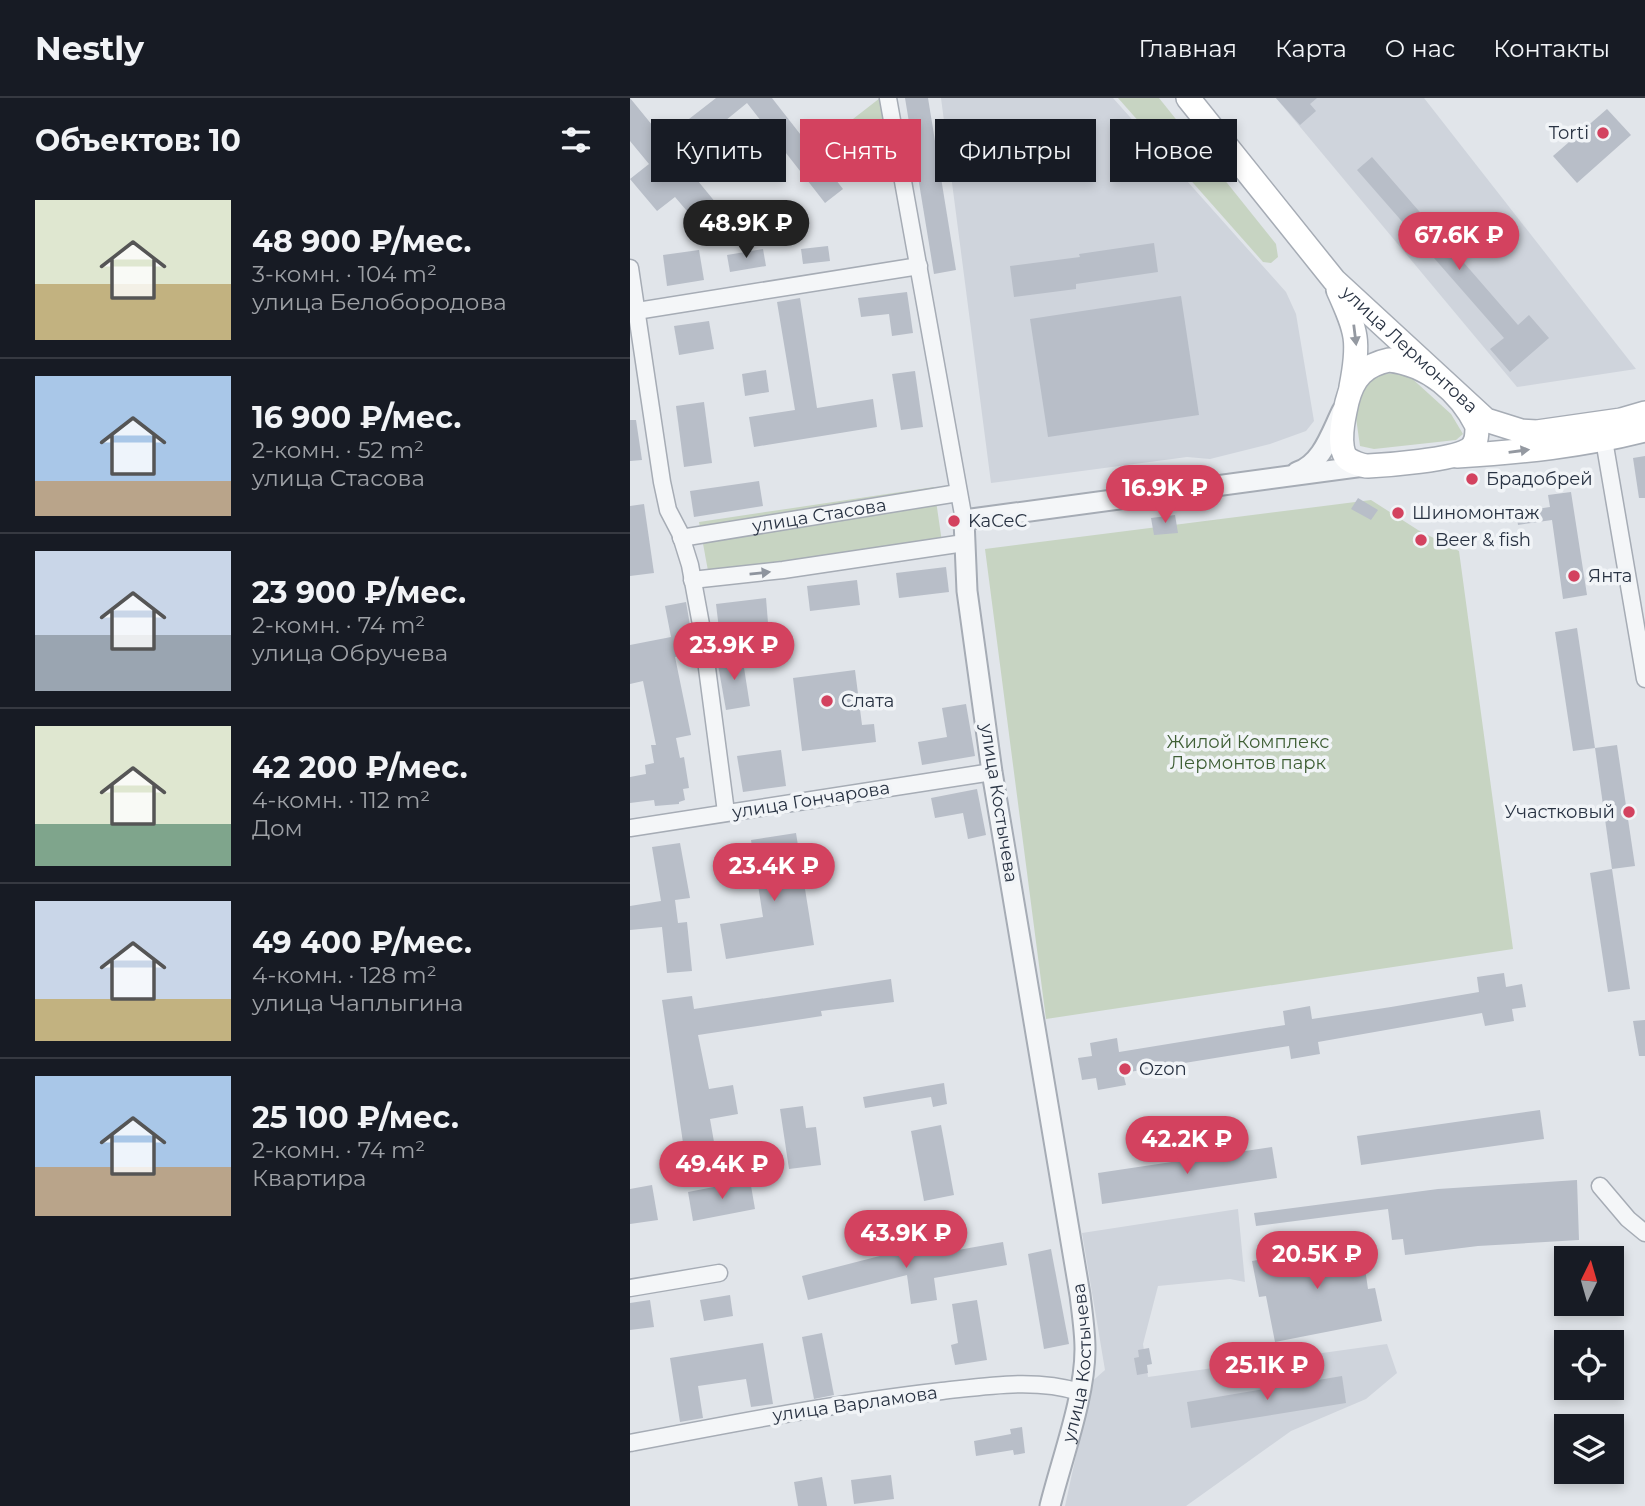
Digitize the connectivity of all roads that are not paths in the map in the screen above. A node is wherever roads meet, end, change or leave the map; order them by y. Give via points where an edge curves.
1 (888, 98) edge
2 (1188, 98) edge
3 (919, 266) junction
4 (630, 268) edge
5 (1334, 280) junction
6 (633, 311) edge
7 (1452, 390) junction
8 (1349, 394) junction
9 (1645, 413) edge
10 (1645, 430) edge
11 (1604, 440) junction
12 (1451, 456) junction
13 (1364, 466) junction
14 (1283, 477) junction
15 (958, 493) junction
16 (964, 520) junction
17 (681, 538) junction
18 (964, 543) junction
19 (692, 580) junction
20 (1645, 679) edge
21 (992, 772) junction
22 (726, 813) junction
23 (630, 828) edge
24 (1600, 1186) dead end
25 (1645, 1233) edge
26 (719, 1273) dead end
27 (630, 1288) edge
28 (1080, 1392) junction
29 (630, 1443) edge
30 (1050, 1506) edge

1 - 3 street, улица Костычева
2 - 5 main road, улица Лермонтова
3 - 6 street
3 - 15 street, улица Костычева
4 - 6 street
5 - 7 main road, улица Лермонтова
5 -> 8 main road, улица Лермонтова via 1356,329
6 - 17 street via 662,482
7 - 8 main road via 1425,370 1389,360 1373,364
7 - 9 main road, улица Лермонтова via 1486,420 1521,431
7 - 12 main road via 1473,418 1477,435 1468,450
8 - 13 main road via 1342,449 1347,459
8 - 14 street, улица Лермонтова via 1318,457 1307,469
10 - 11 main road
12 -> 11 main road
11 - 20 street
12 - 13 main road
13 - 14 street
14 - 16 street
15 - 16 street, улица Костычева
15 - 17 street, улица Стасова
16 - 18 street, улица Костычева
17 - 19 street
19 -> 18 street
18 - 21 street, улица Костычева
19 - 22 street
21 - 22 street, улица Гончарова
21 - 28 street, улица Костычева via 1080,1295 1085,1350
22 - 23 street, улица Гончарова
24 - 25 street
26 - 27 street
28 - 29 street, улица Варламова via 1057,1385 1009,1384 912,1394
28 - 30 street, улица Костычева

